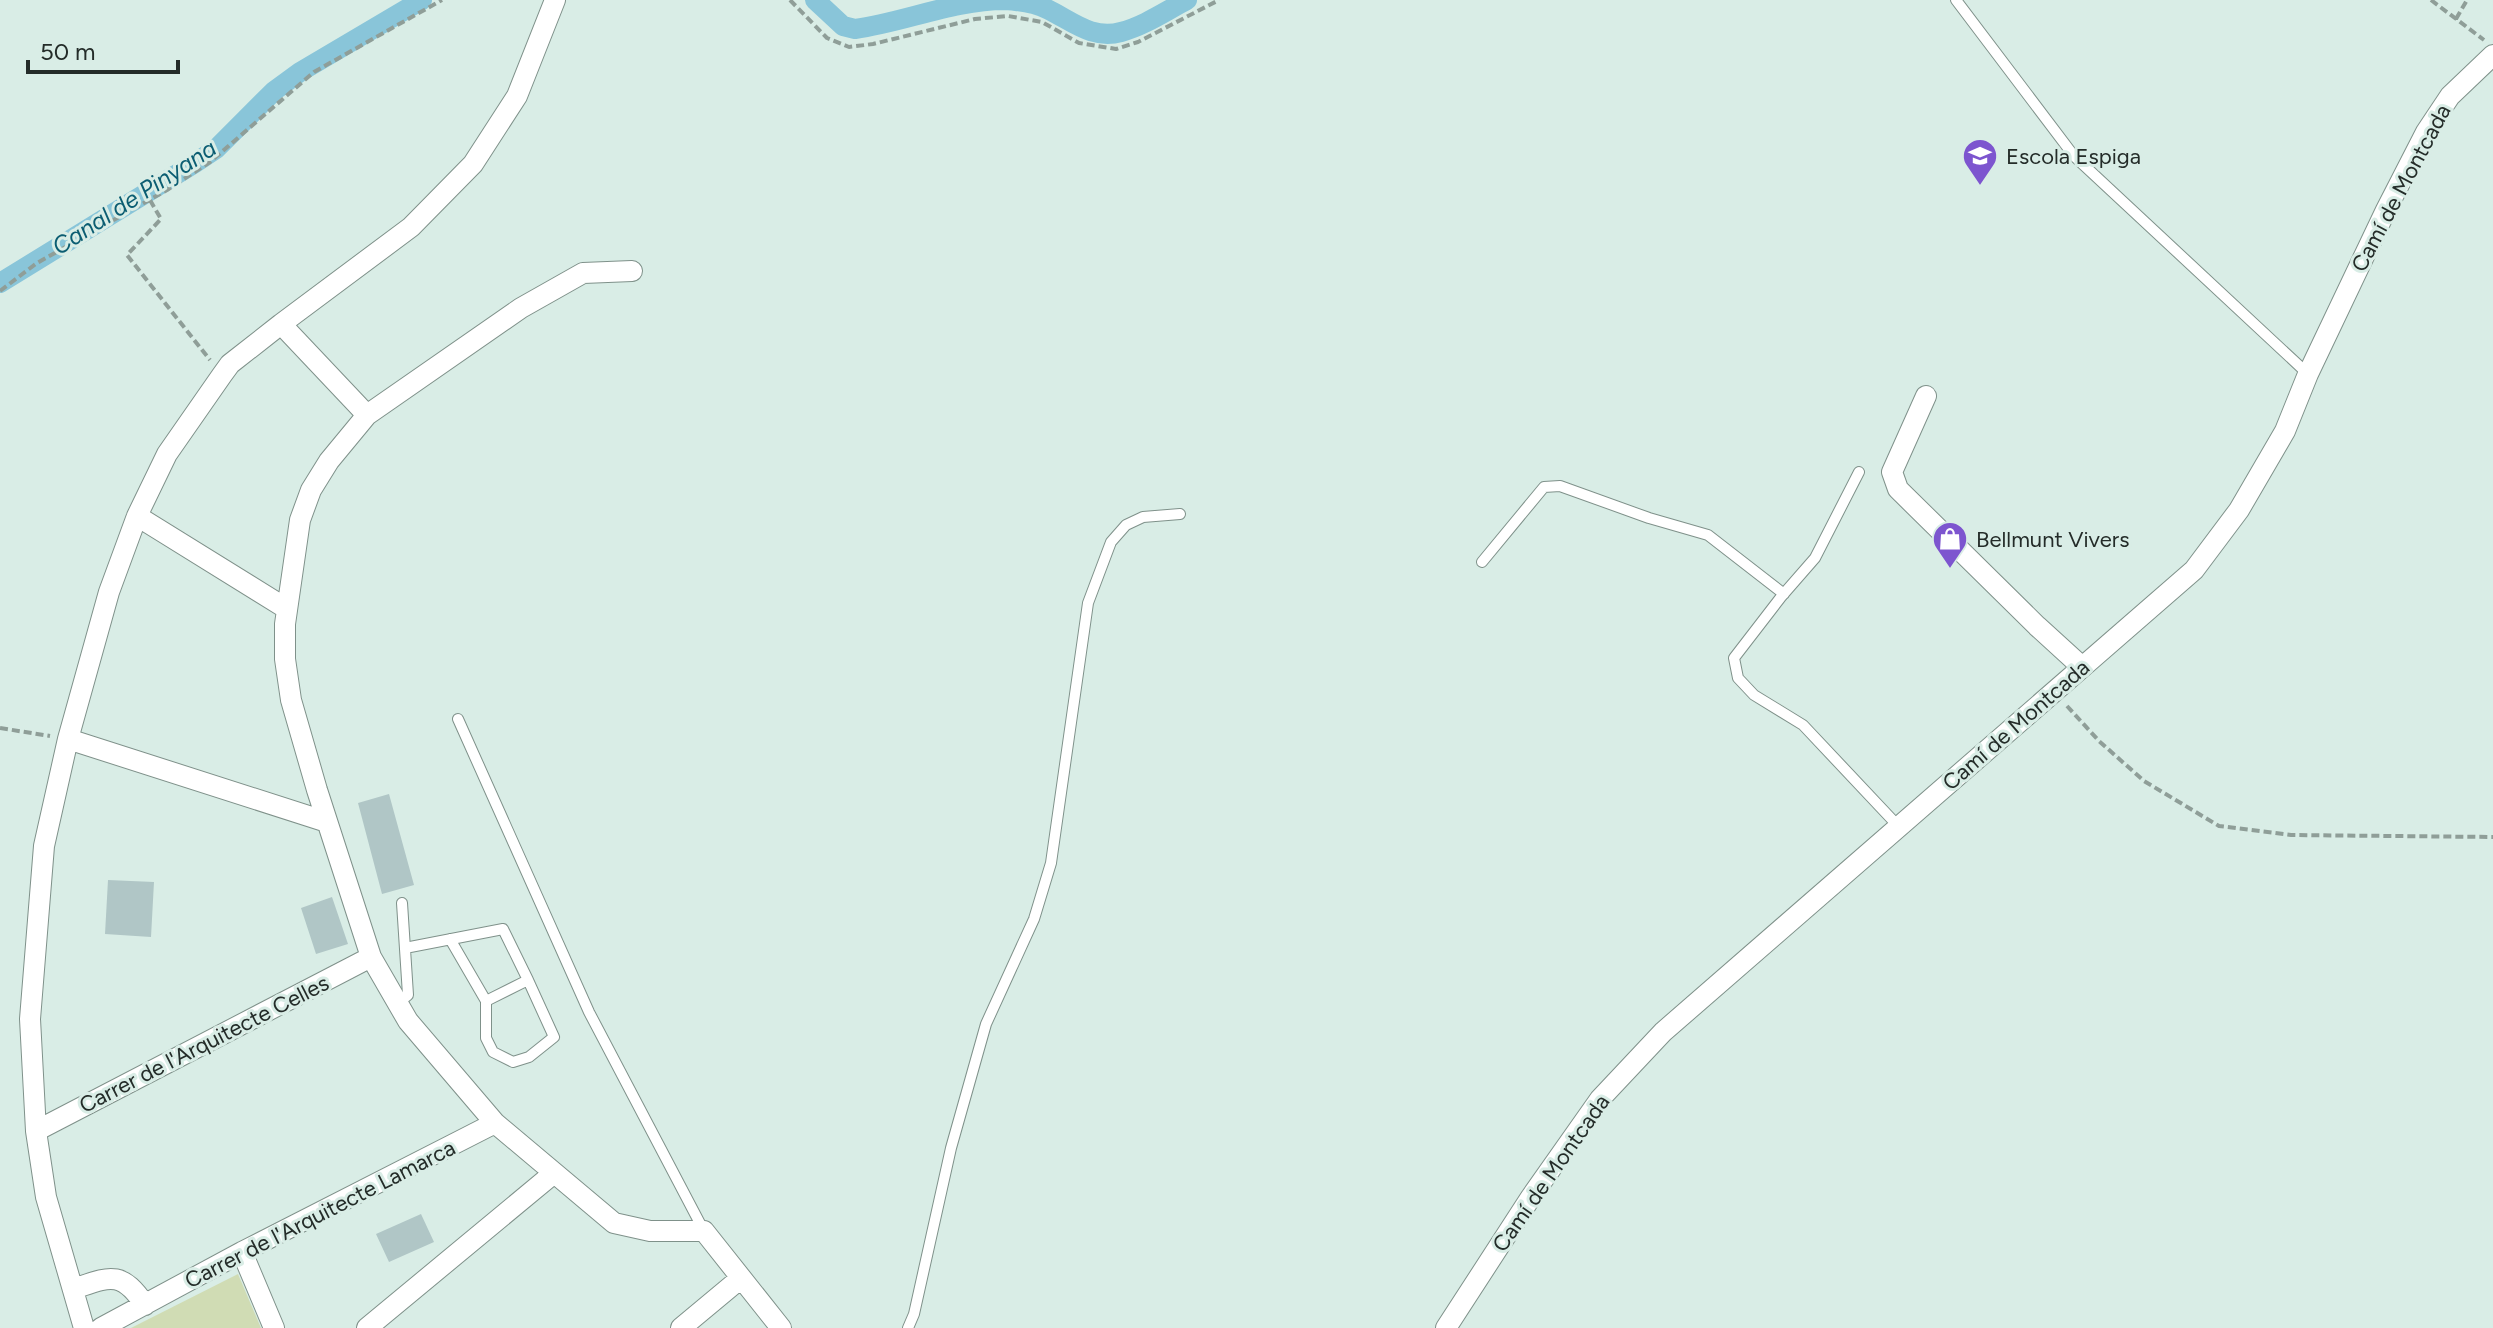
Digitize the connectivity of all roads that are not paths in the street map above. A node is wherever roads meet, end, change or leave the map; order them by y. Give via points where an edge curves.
1 (555, 0) edge
2 (1956, 0) edge
3 (2493, 55) edge
4 (632, 271) dead end
5 (281, 324) junction
6 (2308, 374) junction
7 (1926, 396) dead end
8 (367, 415) junction
9 (1859, 472) dead end
10 (1180, 514) dead end
11 (137, 516) junction
12 (1482, 562) dead end
13 (1784, 594) junction
14 (287, 609) junction
15 (2082, 667) junction
16 (458, 719) dead end
17 (68, 739) junction
18 (327, 822) junction
19 (1900, 828) junction
20 (402, 903) dead end
21 (450, 939) junction
22 (405, 948) junction
23 (371, 957) junction
24 (528, 980) junction
25 (486, 1001) junction
26 (398, 1003) junction
27 (495, 1123) junction
28 (36, 1131) junction
29 (554, 1173) junction
30 (704, 1231) junction
31 (242, 1252) junction
32 (741, 1278) junction
33 (73, 1289) junction
34 (145, 1305) junction
35 (84, 1328) edge
36 (101, 1328) edge
37 (274, 1328) edge
38 (367, 1328) edge
39 (681, 1328) edge
40 (781, 1328) edge
41 (908, 1328) edge
42 (1446, 1328) edge

1 - 5 street via 517,96 473,164 411,227
2 - 6 lane via 2074,156
3 - 6 street, Camí de Montcada via 2450,96 2426,132
4 - 8 street via 583,273 521,308
5 - 8 street
5 - 11 street via 230,364 167,454
6 - 15 street, Camí de Montcada via 2285,431 2239,510 2194,570
7 - 15 street via 1892,472 1898,489
8 - 14 street via 311,490 300,520
9 - 13 lane via 1815,558
10 - 41 lane via 1143,517 1126,525 1111,542 1088,603 1051,863 1034,919 986,1024
11 - 14 street
11 - 17 street via 109,592
12 - 13 lane via 1544,487 1560,486 1708,535
13 - 19 lane via 1734,658 1738,678 1754,695 1803,725
14 - 18 street via 285,659 291,700
15 - 19 street, Camí de Montcada
16 - 30 lane via 589,1012
17 - 18 street
17 - 28 street via 44,846 30,1019
18 - 23 street
19 - 42 street, Camí de Montcada via 1663,1032 1600,1099
20 - 22 lane
21 - 22 lane
21 - 24 lane via 503,929
21 - 25 lane
22 - 26 lane via 408,995
23 - 26 street
23 - 28 street, Carrer de l'Arquitecte Celles
24 - 25 lane
24 - 25 lane via 554,1037 529,1057 513,1062 493,1052 486,1038
26 - 27 street
27 - 29 street
27 - 31 street, Carrer de l'Arquitecte Lamarca
28 - 33 street via 46,1197
29 - 30 street via 614,1223 650,1231
29 - 38 street
30 - 32 street
31 - 34 street, Carrer de l'Arquitecte Lamarca
31 - 37 street
32 - 39 street
32 - 40 street
33 - 34 street via 102,1280 127,1282
33 - 35 street
34 - 36 street, Carrer de l'Arquitecte Lamarca

